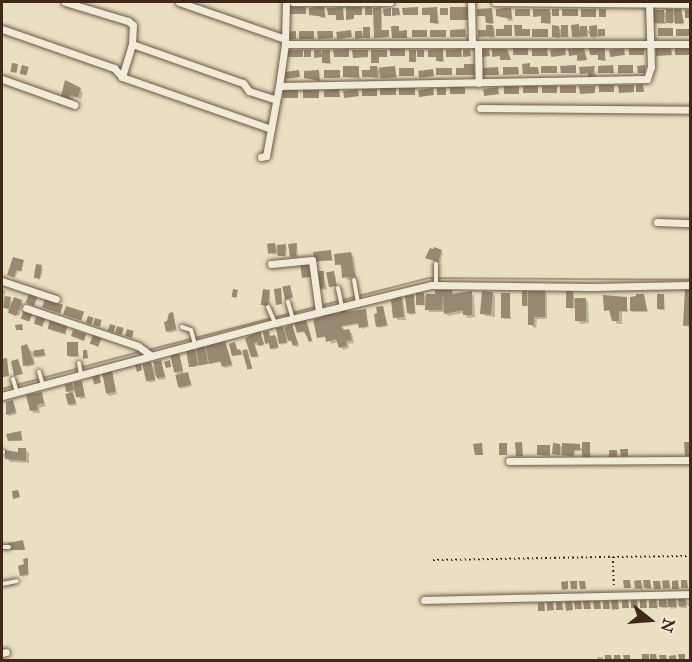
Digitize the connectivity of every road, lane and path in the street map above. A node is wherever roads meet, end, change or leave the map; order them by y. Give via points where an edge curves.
1 (65, 2) edge
2 (179, 2) edge
3 (286, 2) edge
4 (293, 2) edge
5 (390, 2) edge
6 (471, 2) edge
7 (495, 2) edge
8 (649, 4) junction
9 (690, 4) edge
10 (2, 29) edge
11 (285, 42) junction
12 (132, 44) junction
13 (475, 44) junction
14 (649, 44) junction
15 (690, 44) edge
16 (122, 77) junction
17 (2, 79) edge
18 (479, 83) junction
19 (279, 86) junction
20 (276, 100) junction
21 (75, 105) dead end
22 (480, 108) dead end
23 (690, 110) edge
24 (271, 129) junction
25 (261, 157) dead end
26 (657, 222) dead end
27 (690, 223) edge
28 (271, 264) dead end
29 (436, 264) dead end
30 (354, 280) dead end
31 (2, 281) edge
32 (436, 283) junction
33 (690, 285) edge
34 (338, 288) dead end
35 (56, 299) dead end
36 (358, 300) junction
37 (288, 302) dead end
38 (342, 304) junction
39 (268, 307) dead end
40 (318, 307) junction
41 (26, 308) dead end
42 (293, 317) junction
43 (274, 321) junction
44 (182, 327) dead end
45 (195, 343) junction
46 (152, 356) junction
47 (79, 364) dead end
48 (40, 373) dead end
49 (80, 373) junction
50 (13, 381) dead end
51 (42, 383) junction
52 (16, 390) junction
53 (2, 396) edge
54 (690, 460) edge
55 (509, 461) dead end
56 (2, 547) edge
57 (9, 547) dead end
58 (690, 556) edge
59 (613, 557) junction
60 (433, 560) dead end
61 (17, 581) dead end
62 (2, 584) edge
63 (690, 594) edge
64 (614, 595) junction
65 (424, 600) dead end

1 - 12 street via 128,21 133,25
2 - 11 street
3 - 11 street
4 - 5 street
6 - 13 street
7 - 8 street
8 - 9 street
8 - 14 street
10 - 16 street via 114,68
11 - 13 street
11 - 19 street
12 - 16 street
12 - 20 street via 243,83 249,92
13 - 14 street
13 - 18 street
14 - 15 street
14 - 18 street via 651,67 647,79
16 - 24 street
17 - 21 street
18 - 19 street
19 - 20 street
20 - 24 street
22 - 23 street
24 - 25 street via 266,156
26 - 27 street
28 - 40 street via 311,259
29 - 32 lane
30 - 36 lane
31 - 35 street
32 - 33 street
32 - 36 street
34 - 38 lane
36 - 38 street
37 - 42 lane
38 - 40 street
39 - 43 lane
40 - 42 street
41 - 46 street via 138,346
42 - 43 street
43 - 45 street
44 - 45 lane via 192,332
45 - 46 street
46 - 49 street
47 - 49 lane
48 - 51 lane
49 - 51 street
50 - 52 lane
51 - 52 street
52 - 53 street
54 - 55 street
56 - 57 lane
58 - 59 path
59 - 60 path
59 - 64 path
61 - 62 lane
63 - 64 street
64 - 65 street

